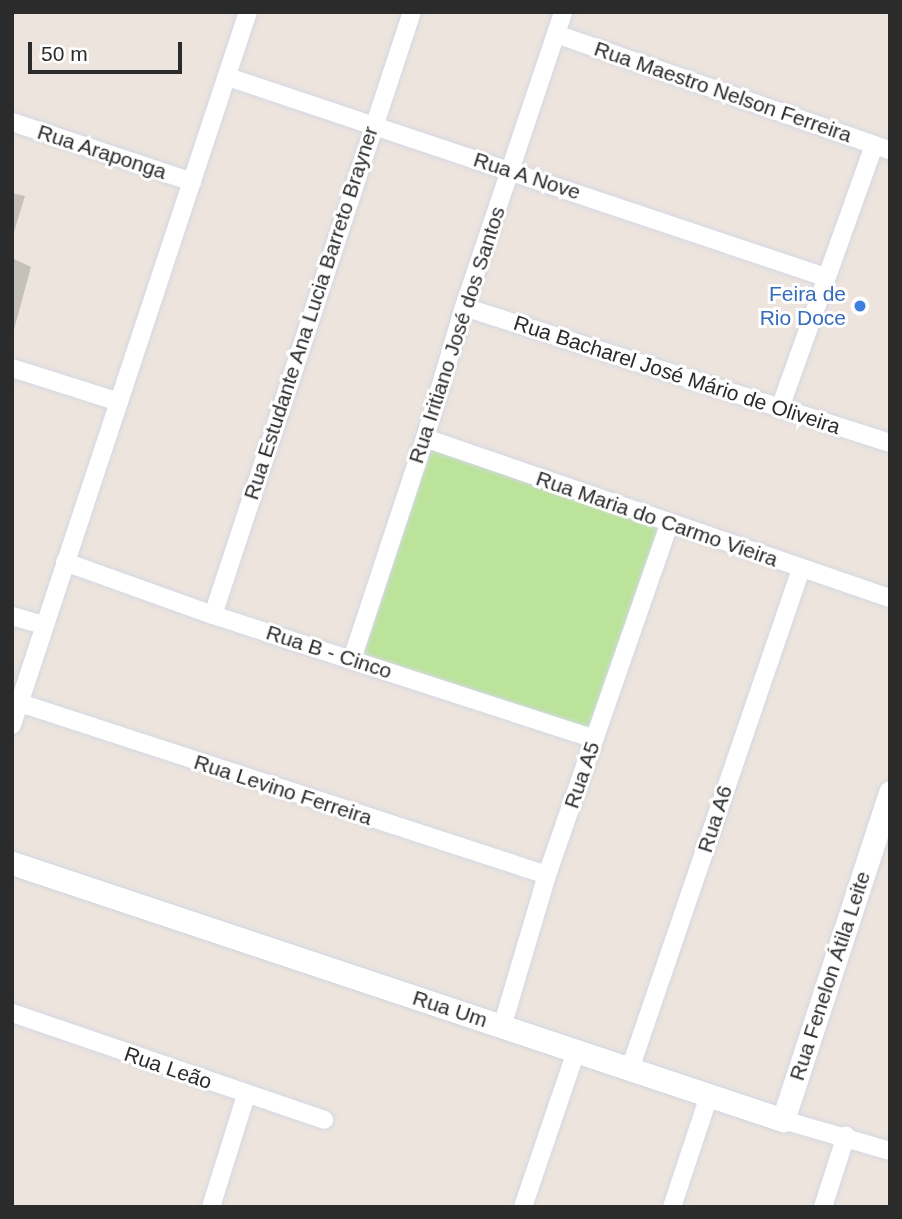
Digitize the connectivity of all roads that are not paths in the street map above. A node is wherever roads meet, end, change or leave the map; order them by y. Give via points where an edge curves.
1 (248, 12) edge
2 (412, 12) edge
3 (563, 12) edge
4 (556, 34) junction
5 (228, 77) junction
6 (12, 122) edge
7 (373, 125) junction
8 (882, 148) edge
9 (510, 170) junction
10 (192, 182) junction
11 (825, 277) junction
12 (464, 307) junction
13 (12, 368) edge
14 (119, 402) junction
15 (780, 408) junction
16 (425, 439) junction
17 (890, 443) edge
18 (669, 525) junction
19 (65, 562) junction
20 (801, 569) junction
21 (890, 598) edge
22 (213, 615) junction
23 (12, 616) edge
24 (43, 625) junction
25 (352, 659) junction
26 (20, 703) junction
27 (12, 725) edge
28 (594, 739) junction
29 (890, 792) edge
30 (12, 863) edge
31 (547, 875) junction
32 (12, 1013) edge
33 (502, 1027) junction
34 (576, 1051) junction
35 (630, 1069) junction
36 (246, 1095) junction
37 (709, 1096) junction
38 (324, 1120) dead end
39 (783, 1120) junction
40 (846, 1136) junction
41 (890, 1151) edge
42 (211, 1207) edge
43 (523, 1207) edge
44 (672, 1207) edge
45 (823, 1207) edge

1 - 5 street
2 - 7 street, Rua Estudante Ana Lucia Barreto Brayner
3 - 4 street, Rua Iritiano José dos Santos
4 - 8 street, Rua Maestro Nelson Ferreira
4 - 9 street, Rua Iritiano José dos Santos
5 - 7 street, Rua A Nove
5 - 10 street
6 - 10 street, Rua Araponga
7 - 9 street, Rua A Nove
7 - 22 street, Rua Estudante Ana Lucia Barreto Brayner
8 - 11 street
9 - 11 street, Rua A Nove
9 - 12 street, Rua Iritiano José dos Santos
10 - 14 street
11 - 15 street
12 - 15 street, Rua Bacharel José Mário de Oliveira
12 - 16 street, Rua Iritiano José dos Santos
13 - 14 street
14 - 19 street
15 - 17 street, Rua Bacharel José Mário de Oliveira
16 - 18 street, Rua Maria do Carmo Vieira
16 - 25 street, Rua Iritiano José dos Santos
18 - 20 street, Rua Maria do Carmo Vieira
18 - 28 street, Rua A5
19 - 22 street, Rua B - Cinco
19 - 24 street
20 - 21 street, Rua Maria do Carmo Vieira
20 - 35 street, Rua A6
22 - 25 street, Rua B - Cinco
23 - 24 street
24 - 26 street
25 - 28 street, Rua B - Cinco
26 - 27 street
26 - 31 street, Rua Levino Ferreira
28 - 31 street, Rua A5
29 - 39 street, Rua Fenelon Átila Leite
30 - 33 street, Rua Um
31 - 33 street, Rua A5
32 - 36 street, Rua Leão
33 - 34 street, Rua Um
34 - 35 street, Rua Um
34 - 43 street
35 - 37 street, Rua Um
36 - 38 street, Rua Leão
36 - 42 street
37 - 39 street, Rua Um
37 - 44 street
39 - 40 street, Rua Um
40 - 41 street, Rua Um
40 - 45 street

